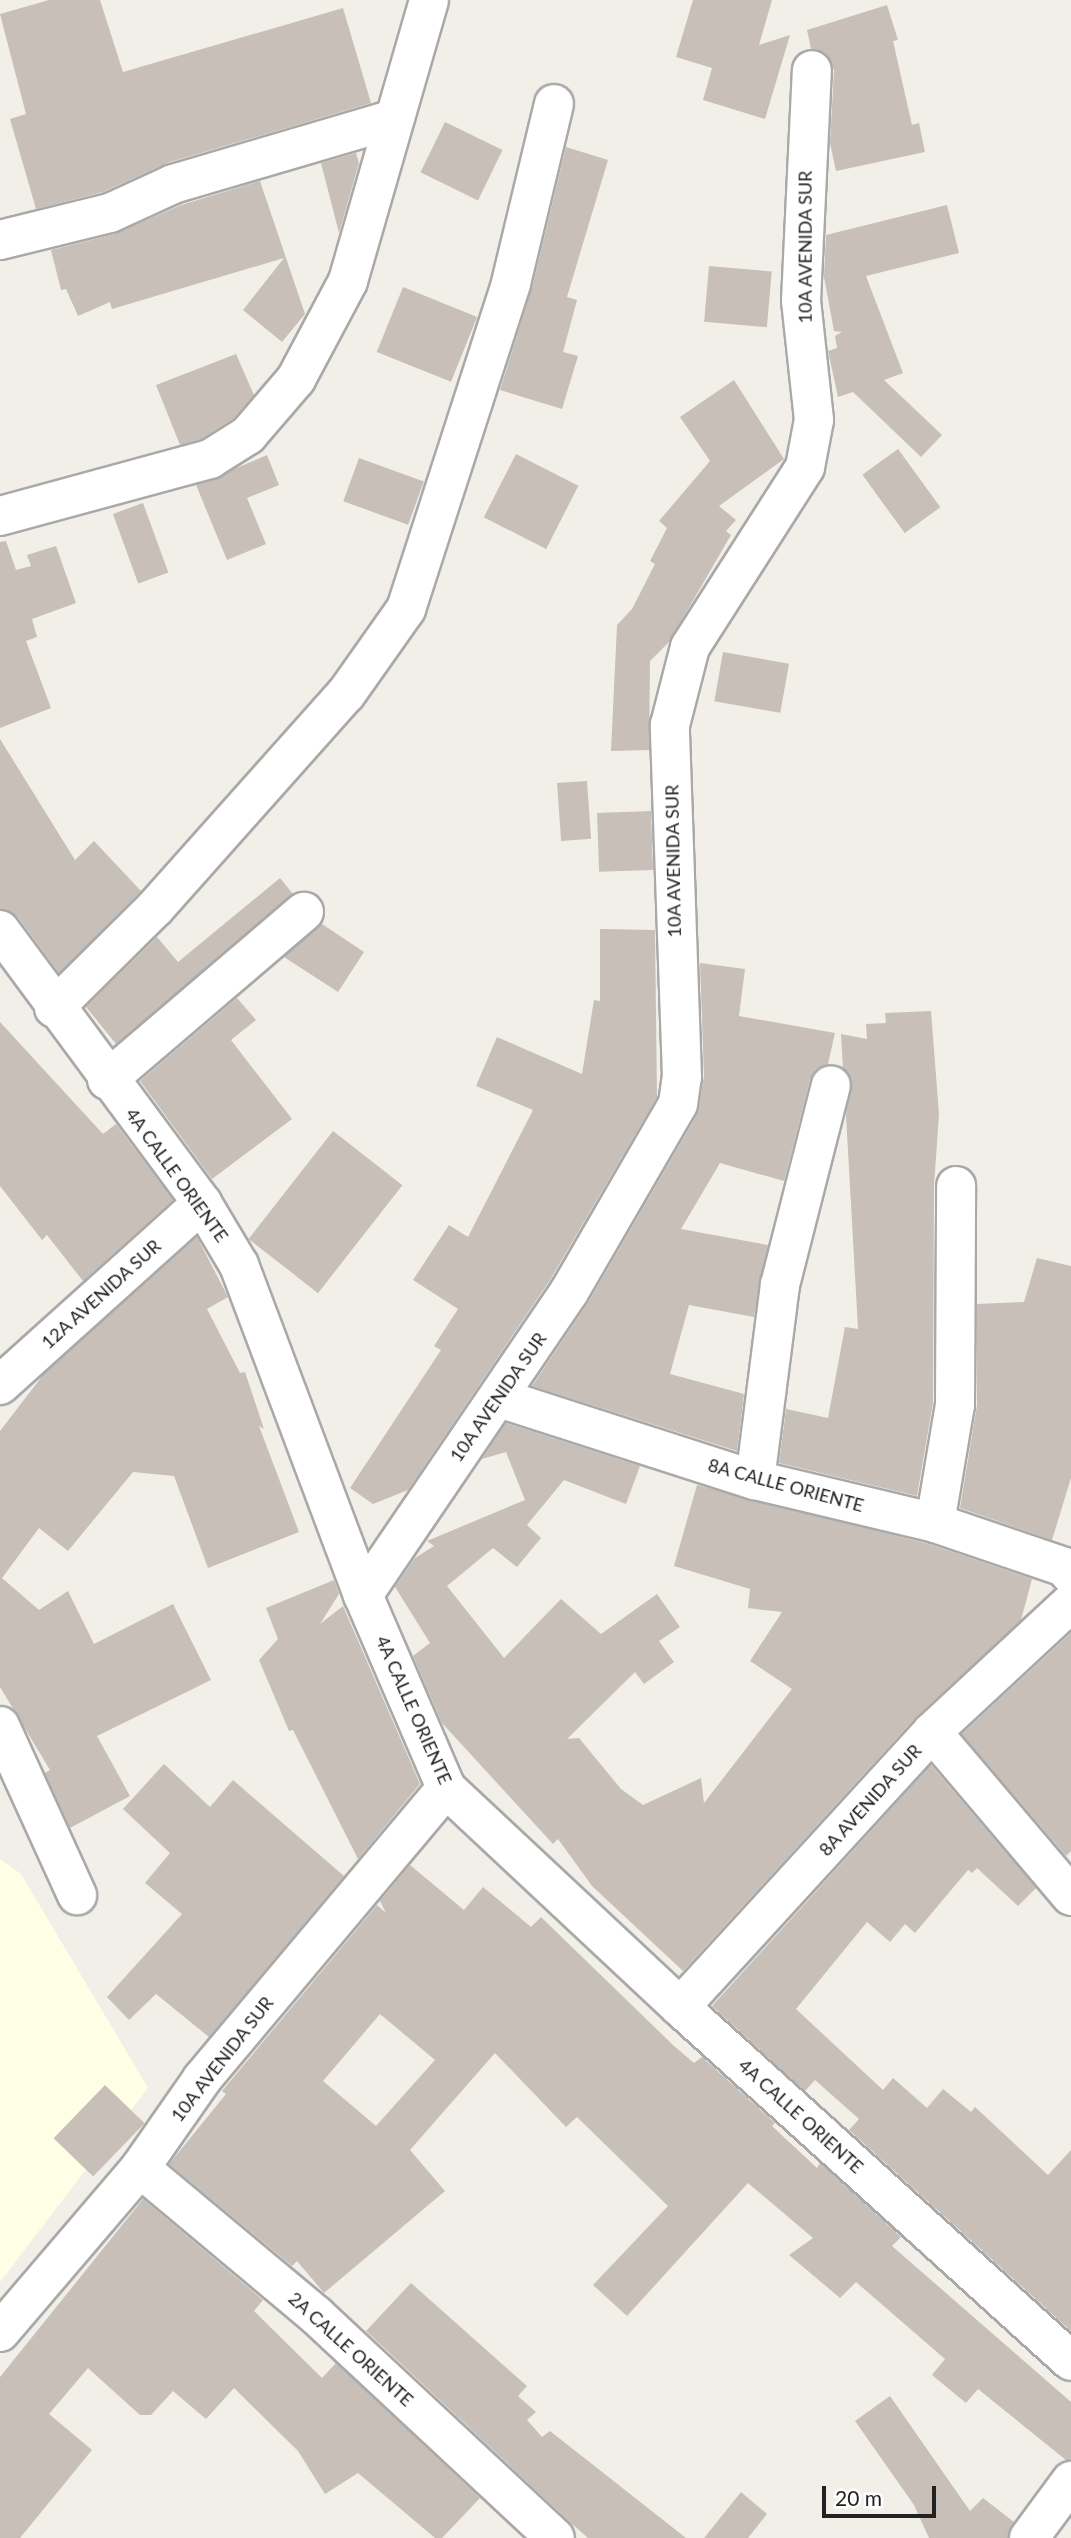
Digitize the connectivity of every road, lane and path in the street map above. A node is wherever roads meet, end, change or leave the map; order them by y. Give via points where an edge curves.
1 (429, 0) edge
2 (812, 71) dead end
3 (554, 104) dead end
4 (394, 119) junction
5 (0, 240) edge
6 (0, 516) edge
7 (304, 912) dead end
8 (0, 930) edge
9 (54, 1009) junction
10 (107, 1080) junction
11 (831, 1085) dead end
12 (956, 1186) dead end
13 (202, 1203) junction
14 (0, 1385) edge
15 (499, 1398) junction
16 (755, 1480) junction
17 (935, 1523) junction
18 (1069, 1572) edge
19 (363, 1595) junction
20 (0, 1727) edge
21 (932, 1732) junction
22 (446, 1788) junction
23 (77, 1895) dead end
24 (1071, 1896) edge
25 (680, 2007) junction
26 (140, 2168) junction
27 (0, 2332) edge
28 (1071, 2361) edge
29 (1071, 2481) edge
30 (555, 2538) edge
31 (1029, 2538) edge

1 - 4 street
2 - 15 street, 10A AVENIDA SUR via 801,301 814,420 805,467 690,647 670,725 682,1077 678,1104 569,1293
3 - 9 street via 511,283 406,609 346,694 155,908
4 - 5 street via 173,184 110,213
4 - 6 street via 348,281 296,379 248,435 210,459
7 - 10 street
8 - 9 street, 4A CALLE ORIENTE
9 - 10 street, 4A CALLE ORIENTE
10 - 13 street, 4A CALLE ORIENTE
11 - 16 street via 780,1285
12 - 17 street via 955,1405
13 - 14 street, 12A AVENIDA SUR
13 - 19 street, 4A CALLE ORIENTE via 239,1265
15 - 16 street, 8A CALLE ORIENTE
15 - 19 street, 10A AVENIDA SUR
16 - 17 street, 8A CALLE ORIENTE
17 - 18 street, 8A CALLE ORIENTE
18 - 21 street, 8A AVENIDA SUR
19 - 22 street, 4A CALLE ORIENTE
20 - 23 street
21 - 24 street
21 - 25 street, 8A AVENIDA SUR
22 - 25 street, 4A CALLE ORIENTE
22 - 26 street, 10A AVENIDA SUR via 202,2079
25 - 28 street, 4A CALLE ORIENTE
26 - 27 street, 10A AVENIDA SUR
26 - 30 street, 2A CALLE ORIENTE via 317,2316
29 - 31 street

